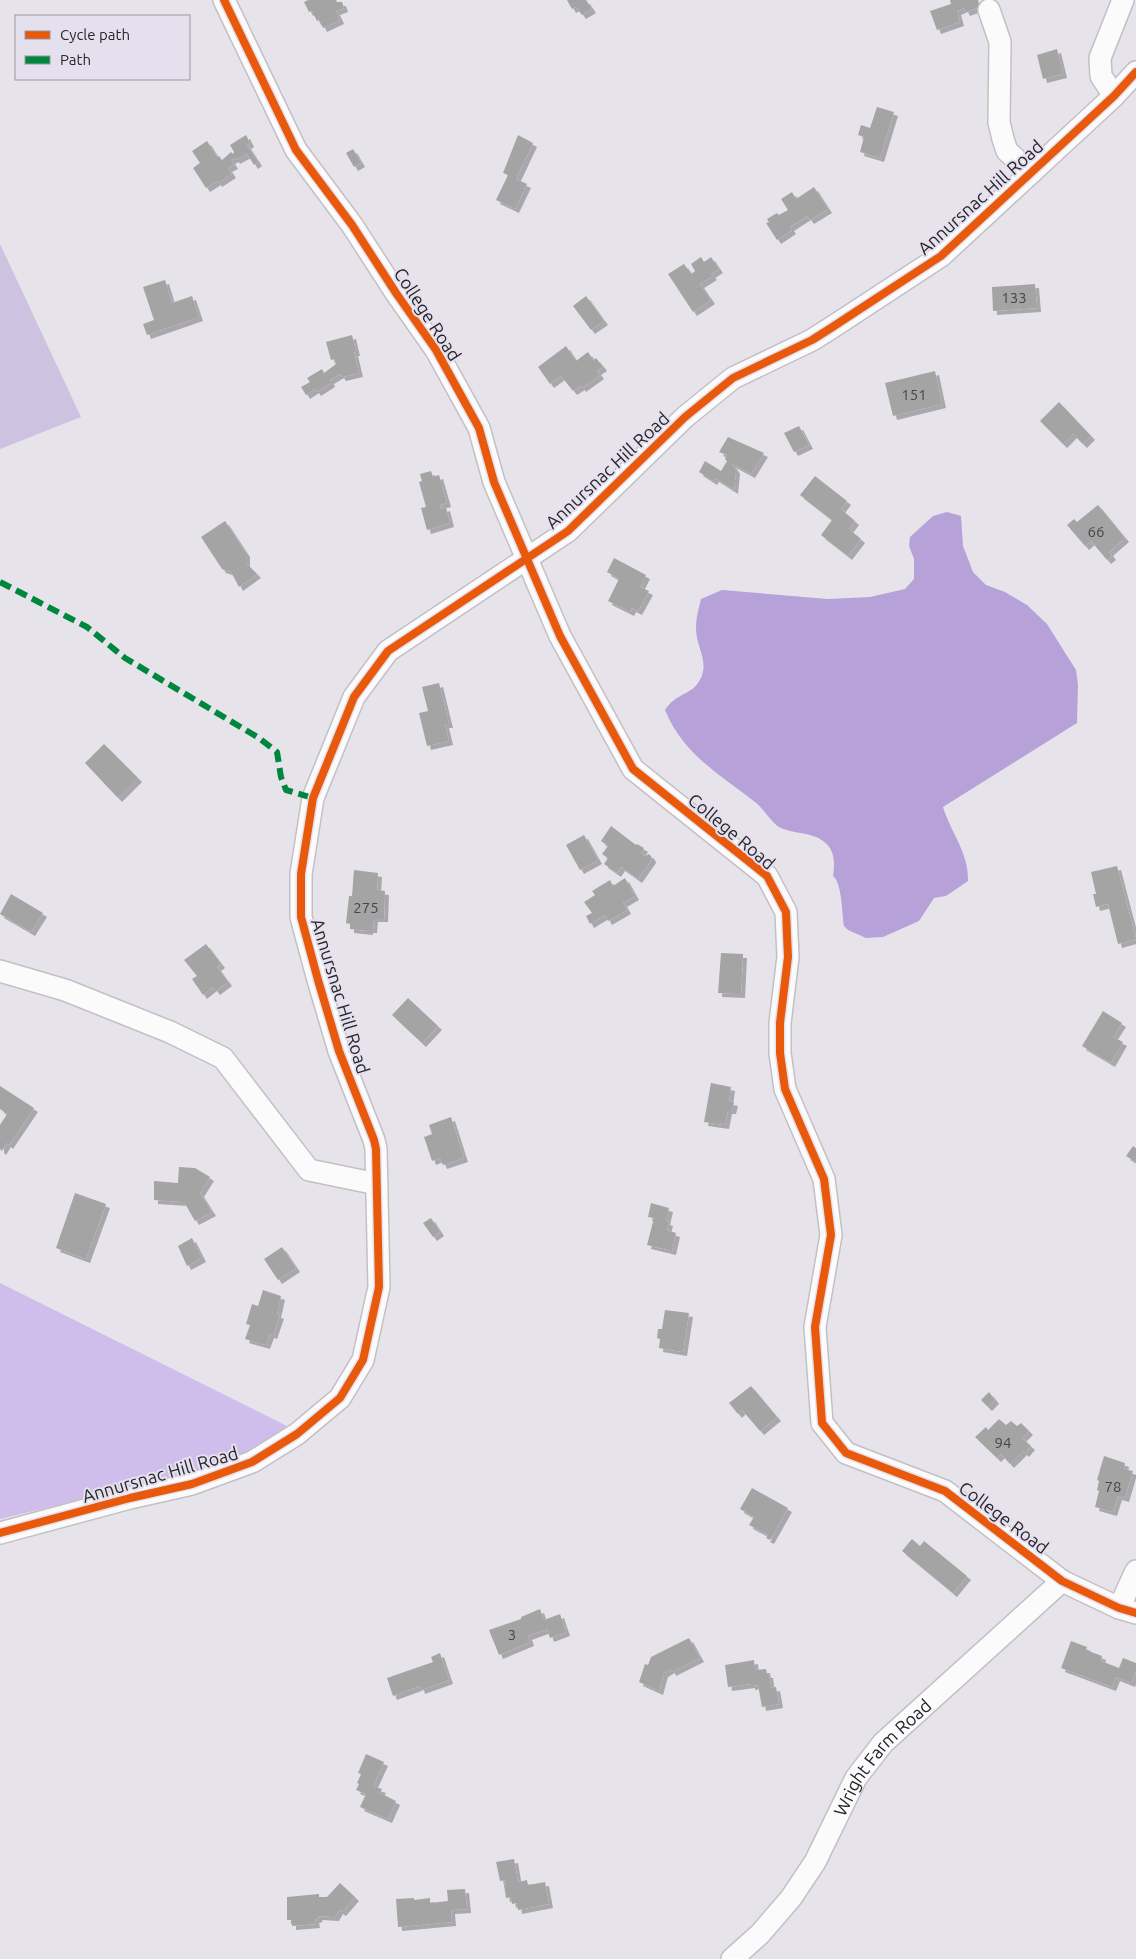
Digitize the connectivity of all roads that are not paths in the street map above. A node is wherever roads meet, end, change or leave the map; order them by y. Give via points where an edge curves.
1 (224, 0) edge
2 (1123, 0) edge
3 (989, 10) dead end
4 (1136, 72) edge
5 (1114, 96) junction
6 (1031, 174) junction
7 (527, 559) junction
8 (0, 971) edge
9 (377, 1184) junction
10 (0, 1533) edge
11 (1136, 1571) edge
12 (1062, 1581) junction
13 (1128, 1610) edge
14 (732, 1959) edge

1 - 7 street, College Road via 296,150 352,225 436,350 479,428 494,482
2 - 5 street via 1100,58 1101,76
3 - 6 street via 1000,42 999,122 1003,139 1007,151
4 - 5 street, Annursnac Hill Road
5 - 6 street, Annursnac Hill Road
6 - 7 street, Annursnac Hill Road via 941,256 818,336 733,378 686,416 568,531
7 - 9 street, Annursnac Hill Road via 388,651 354,697 314,798 300,874 301,917 339,1051 374,1140
7 - 12 street, College Road via 560,636 633,769 767,876 786,912 788,956 780,1033 785,1089 824,1178 831,1235 815,1327 822,1423 846,1453 945,1491
8 - 9 street via 65,990 170,1032 222,1058 309,1170
9 - 10 street, Annursnac Hill Road via 379,1287 363,1360 340,1398 297,1434 252,1462 192,1484
11 - 13 street
12 - 13 street, College Road
12 - 14 street, Wright Farm Road via 882,1743 856,1778 815,1862 791,1898 760,1934

